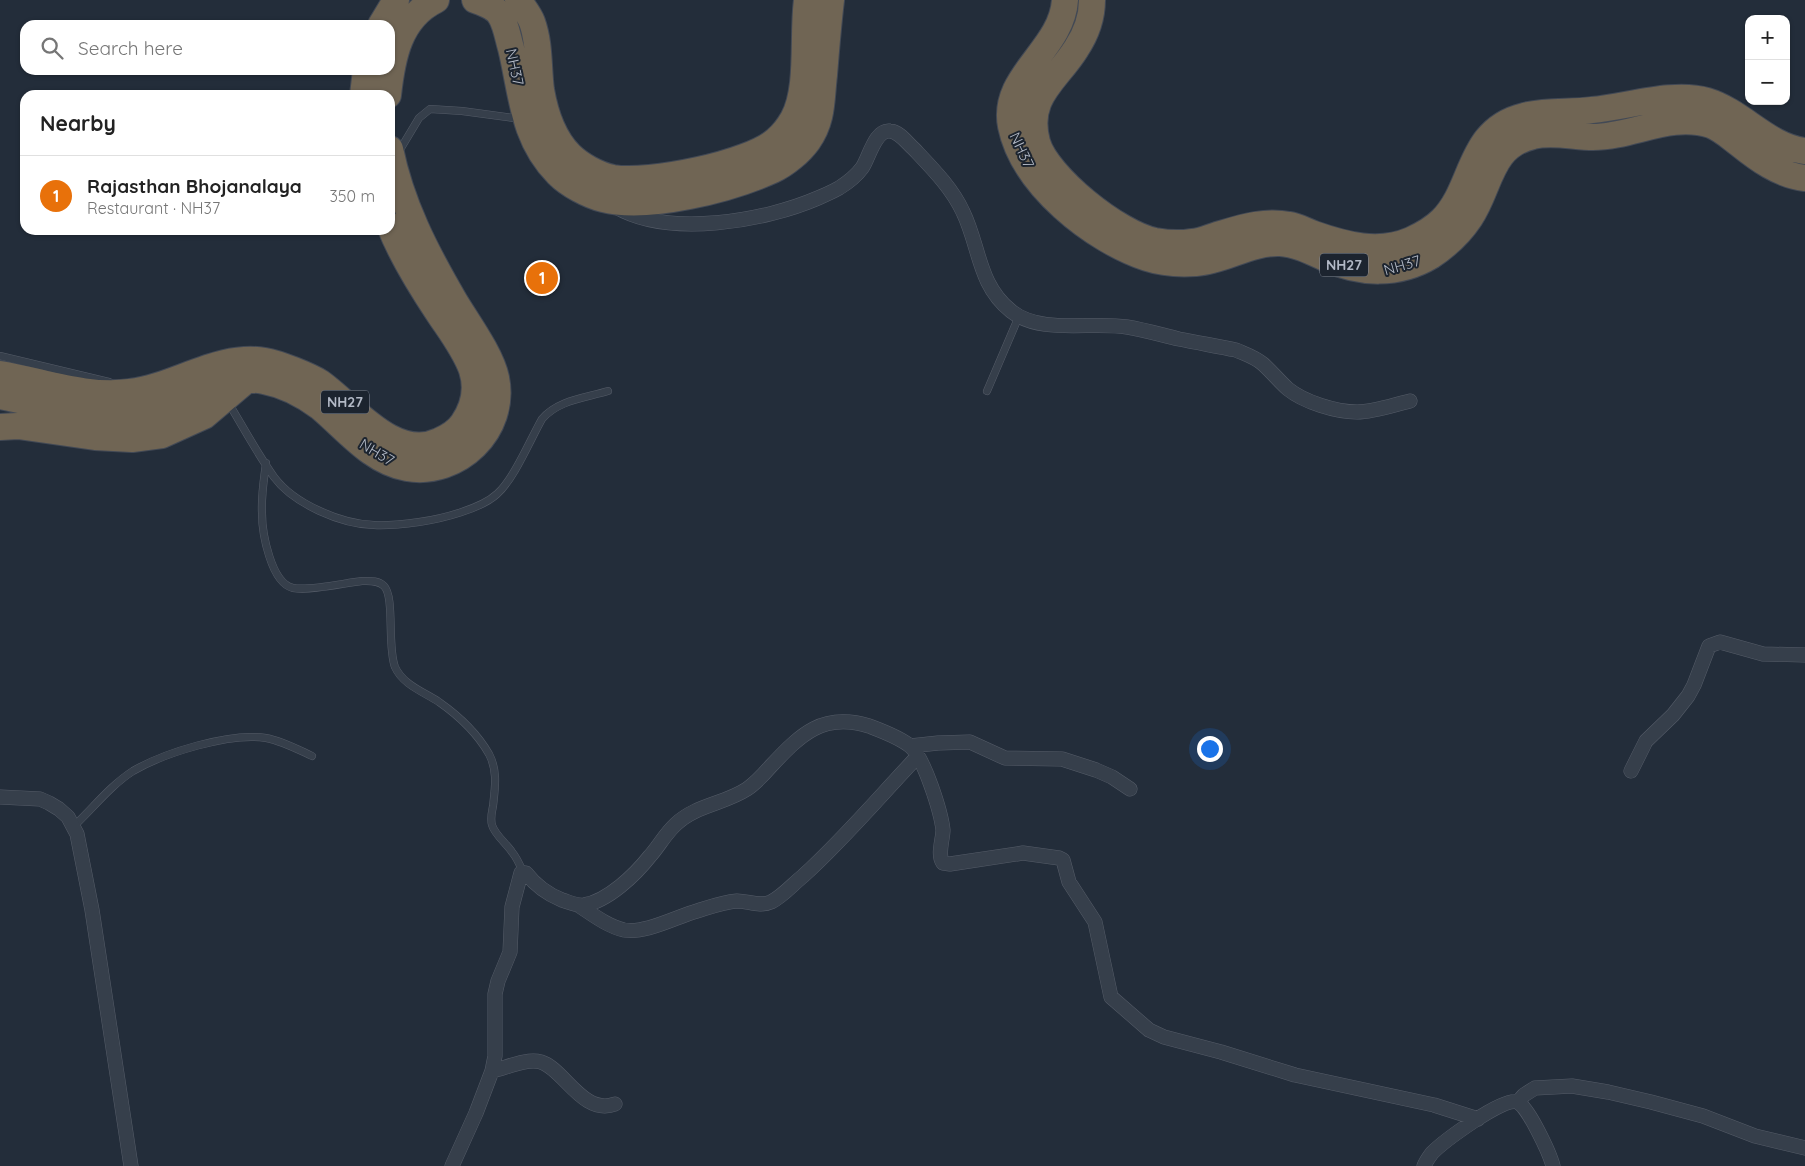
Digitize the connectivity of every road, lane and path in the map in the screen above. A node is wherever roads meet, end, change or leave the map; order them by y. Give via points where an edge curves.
1 (396, 0) edge
2 (436, 0) edge
3 (475, 0) edge
4 (518, 0) edge
5 (807, 0) edge
6 (832, 0) edge
7 (1065, 0) edge
8 (1092, 0) edge
9 (384, 20) edge
10 (395, 51) edge
11 (365, 75) edge
12 (390, 75) edge
13 (363, 90) edge
14 (388, 90) edge
15 (526, 120) junction
16 (395, 150) edge
17 (1805, 151) edge
18 (395, 173) edge
19 (1805, 178) edge
20 (603, 199) junction
21 (400, 231) edge
22 (1019, 316) junction
23 (0, 356) edge
24 (0, 374) edge
25 (248, 380) junction
26 (117, 383) dead end
27 (608, 391) dead end
28 (987, 391) dead end
29 (0, 396) edge
30 (226, 398) junction
31 (1410, 401) dead end
32 (0, 427) edge
33 (266, 463) junction
34 (1805, 654) edge
35 (914, 751) junction
36 (312, 756) dead end
37 (1631, 771) dead end
38 (1130, 789) dead end
39 (0, 796) edge
40 (74, 826) junction
41 (523, 872) junction
42 (578, 905) junction
43 (492, 1071) junction
44 (1518, 1102) junction
45 (615, 1104) dead end
46 (1478, 1119) junction
47 (1805, 1148) edge
48 (130, 1166) edge
49 (452, 1166) edge
50 (1424, 1166) edge
51 (1553, 1166) edge

1 - 9 highway
2 - 10 highway via 425,5 408,22
3 - 15 highway, NH37 via 500,14
4 - 5 highway, NH37 via 532,21 546,113 556,136 570,155 591,170 636,180 736,159 776,140 792,120 800,102
6 - 20 highway, NH37 via 821,111 807,141 795,154 775,169 704,192 628,203
7 - 19 highway, NH37 / NH27 via 1060,26 1018,83 1011,102 1010,123 1015,142 1047,191 1072,213 1098,234 1150,259 1198,263 1257,245 1283,243 1357,270 1378,272 1405,266 1429,257 1453,240 1479,202 1501,154 1516,142 1535,135 1594,137 1671,121 1693,122 1714,126 1777,170
8 - 17 highway, NH37 / NH27 via 1092,16 1086,32 1037,104 1034,125 1037,143 1047,163 1097,212 1152,241 1195,242 1266,223 1290,225 1343,244 1387,247 1408,241 1443,219 1479,150 1491,134 1507,122 1524,116 1688,98 1707,101 1727,110 1773,140
11 - 13 highway
12 - 14 highway
15 - 16 lane via 430,109
15 - 20 highway, NH37 via 542,154 558,174 579,189
18 - 21 highway, NH37 / NH27
20 - 22 street via 627,214 660,221 713,223 761,216 800,205 838,189 862,168 877,137 890,130 900,136 952,192 964,213 987,281 1003,304
21 - 24 highway, NH37 / NH27 via 428,297 463,351 475,384 470,413 460,428 436,443 419,446 393,440 380,433 319,382 265,360 223,364 158,386 135,388 131,392 72,389
21 - 25 highway, NH37 / NH27 via 487,355 496,378 498,396 495,413 484,436 469,452 437,468 406,468 390,463 374,454 300,394 282,386
22 - 28 lane
22 - 31 street via 1038,324 1128,327 1236,350 1262,363 1288,389 1312,402 1335,408 1357,412
23 - 26 lane
25 - 29 highway, NH37 / NH27 via 221,384 147,413 126,416 98,415
25 - 30 highway
27 - 33 lane via 558,405 548,411 497,495 464,511 427,521 373,526 324,513 286,489
30 - 32 highway via 204,416 162,435 132,439 95,438 18,426
30 - 33 lane
33 - 41 lane via 262,514 271,562 278,576 286,585 300,588 372,580 384,585 389,600 390,651 395,666 408,683 454,713 483,744 495,772 492,824
34 - 37 street via 1764,654 1720,642 1709,646 1688,696 1646,741
35 - 38 street via 938,742 970,742 1005,758 1062,759 1112,777
35 - 42 street via 880,730 859,723 828,722 796,741 749,788 734,798 706,805 678,822 636,873 616,889 595,901
35 - 42 street via 820,860 771,902 728,903 634,930 616,927
35 - 46 street via 933,793 942,827 941,861 950,864 1024,852 1062,859 1069,882 1094,922 1110,997 1149,1030 1295,1075 1411,1099
36 - 40 lane via 267,738 247,736 178,752 132,772
39 - 40 street via 40,799 59,808
40 - 48 street via 92,910
41 - 42 street via 543,890
41 - 43 street via 512,907 510,952 495,994
43 - 45 street via 539,1062 587,1100 603,1106
43 - 49 street
44 - 46 street via 1505,1102
44 - 47 street via 1535,1088 1577,1086 1703,1116 1755,1136
44 - 51 street via 1541,1136
46 - 50 street via 1438,1148

